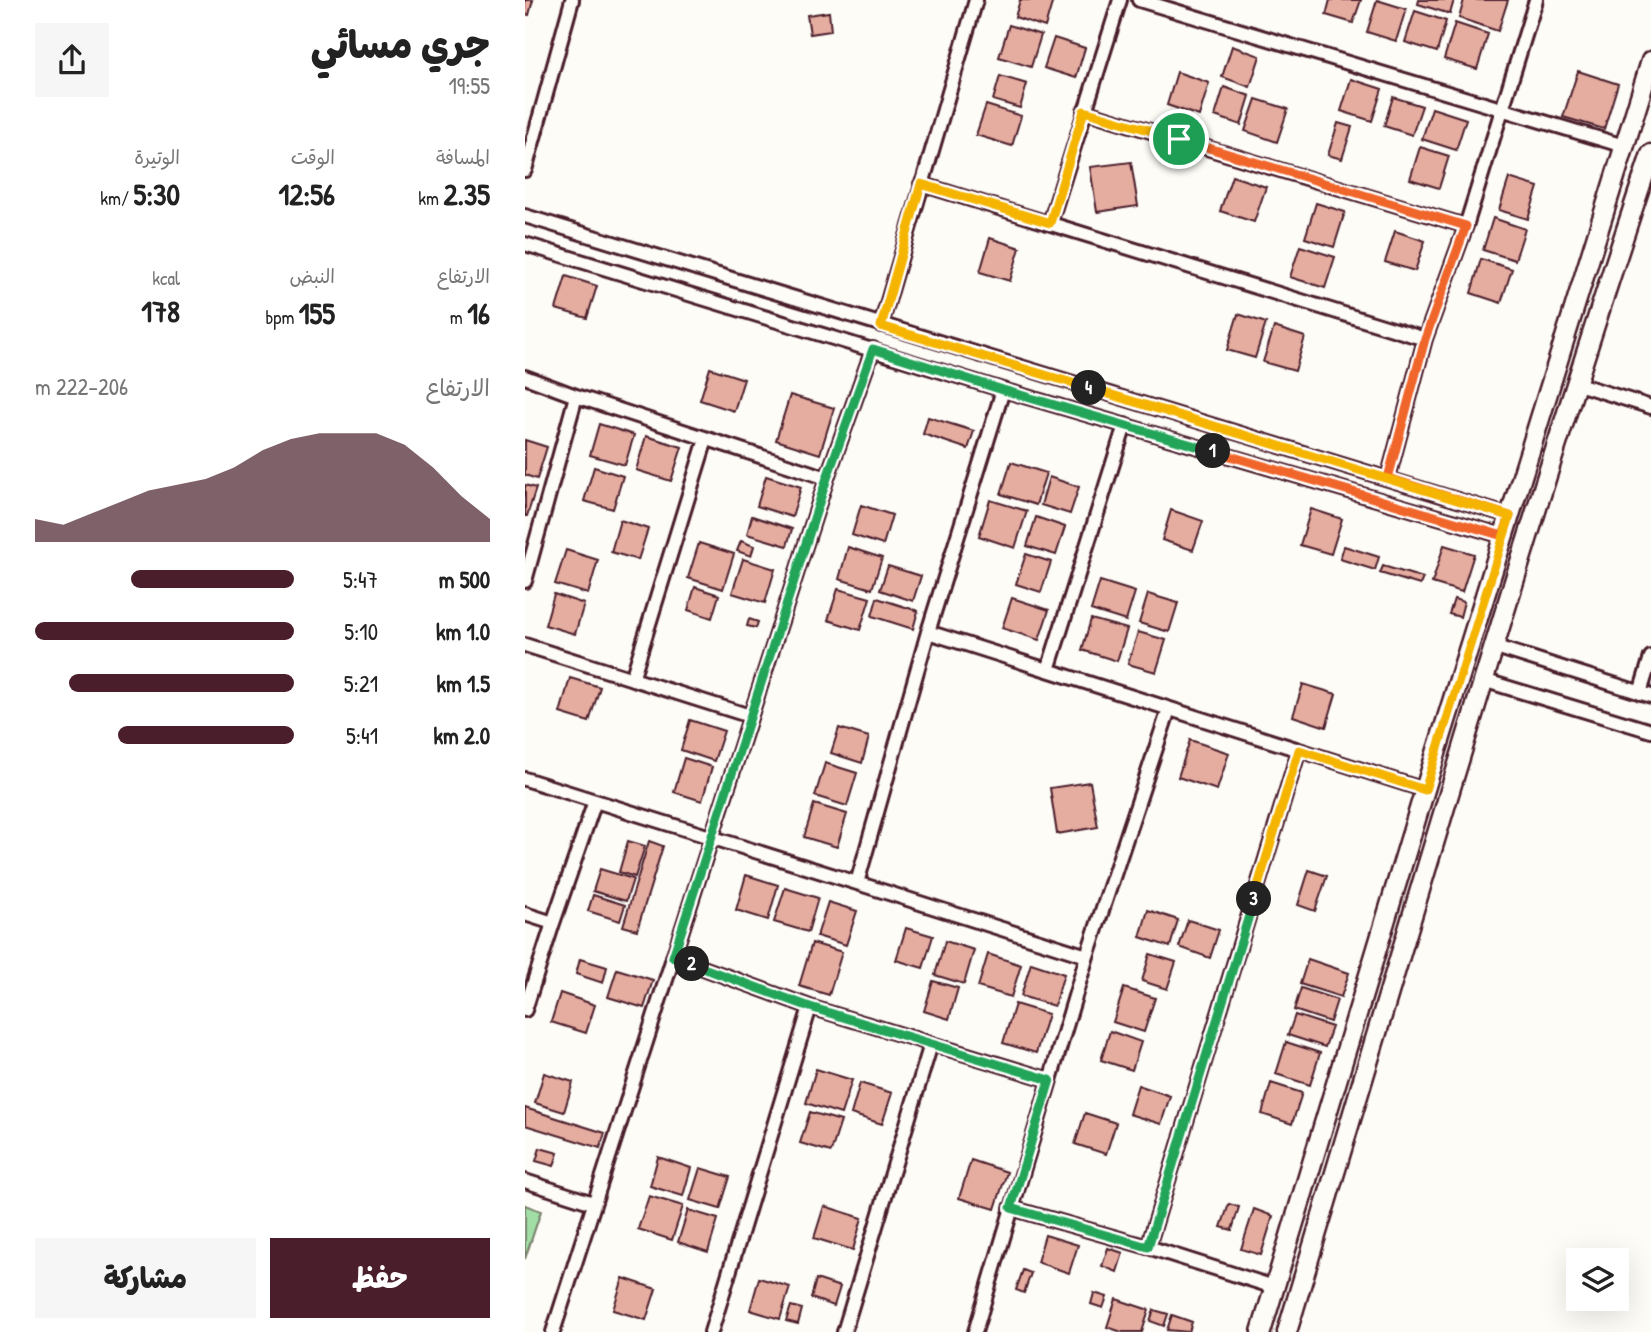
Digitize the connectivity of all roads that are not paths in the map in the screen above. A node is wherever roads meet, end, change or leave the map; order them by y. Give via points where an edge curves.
1 (572, 0) edge
2 (976, 0) edge
3 (1120, 0) edge
4 (1139, 0) edge
5 (1536, 0) edge
6 (1651, 61) edge
7 (1645, 103) edge
8 (1502, 108) junction
9 (1084, 111) junction
10 (1624, 146) junction
11 (1651, 154) edge
12 (525, 170) edge
13 (921, 184) junction
14 (525, 216) edge
15 (1050, 223) junction
16 (1466, 226) junction
17 (525, 244) edge
18 (881, 326) junction
19 (1425, 339) junction
20 (873, 349) junction
21 (525, 377) edge
22 (1575, 383) junction
23 (1003, 390) junction
24 (576, 396) junction
25 (1651, 407) edge
26 (1125, 425) junction
27 (706, 439) junction
28 (827, 478) junction
29 (1388, 478) junction
30 (1510, 516) junction
31 (1503, 536) junction
32 (525, 581) edge
33 (928, 632) junction
34 (525, 645) edge
35 (1493, 646) junction
36 (1651, 657) edge
37 (1048, 670) junction
38 (632, 678) junction
39 (1483, 680) junction
40 (1646, 694) edge
41 (1170, 709) junction
42 (750, 716) junction
43 (1651, 731) edge
44 (1299, 750) junction
45 (525, 779) edge
46 (1425, 790) junction
47 (595, 801) junction
48 (711, 838) junction
49 (857, 883) junction
50 (525, 915) edge
51 (553, 923) junction
52 (1087, 956) junction
53 (673, 957) junction
54 (810, 1007) junction
55 (525, 1010) edge
56 (931, 1044) junction
57 (1050, 1080) junction
58 (525, 1181) edge
59 (593, 1203) junction
60 (1011, 1208) junction
61 (1148, 1247) junction
62 (1274, 1287) junction
63 (977, 1331) edge
64 (552, 1332) edge
65 (711, 1332) edge
66 (844, 1332) edge
67 (1261, 1332) edge
68 (1287, 1332) edge

1 - 12 street
2 - 13 street
3 - 9 street
4 - 8 street
5 - 8 street
6 - 7 street
7 - 10 street
8 - 10 street
8 - 16 street
9 - 15 street
9 - 16 street
10 - 30 street
11 - 22 street
13 - 15 street
13 - 18 street
14 - 18 street
15 - 19 street
16 - 19 street
17 - 20 street
18 - 29 street
19 - 29 street
20 - 23 street
20 - 28 street
21 - 24 street
22 - 25 street
22 - 35 street
23 - 26 street
23 - 33 street
24 - 27 street
24 - 32 street
26 - 31 street
26 - 37 street
27 - 28 street
27 - 38 street
28 - 42 street
29 - 30 street
30 - 31 street
31 - 46 street
33 - 37 street
33 - 49 street
34 - 38 street
35 - 39 street
35 - 40 street
36 - 40 street
37 - 41 street
38 - 42 street
39 - 43 street
39 - 68 street
41 - 44 street
41 - 52 street
42 - 48 street
44 - 46 street
44 - 61 street
45 - 47 street
46 - 62 street
47 - 48 street
47 - 51 street
48 - 49 street
48 - 53 street
49 - 52 street
50 - 51 street
51 - 55 street
52 - 57 street
53 - 54 street
53 - 59 street
54 - 56 street
54 - 65 street
56 - 57 street
56 - 66 street
57 - 60 street
58 - 59 street
59 - 64 street
60 - 61 street
60 - 63 street
61 - 62 street
62 - 67 street

